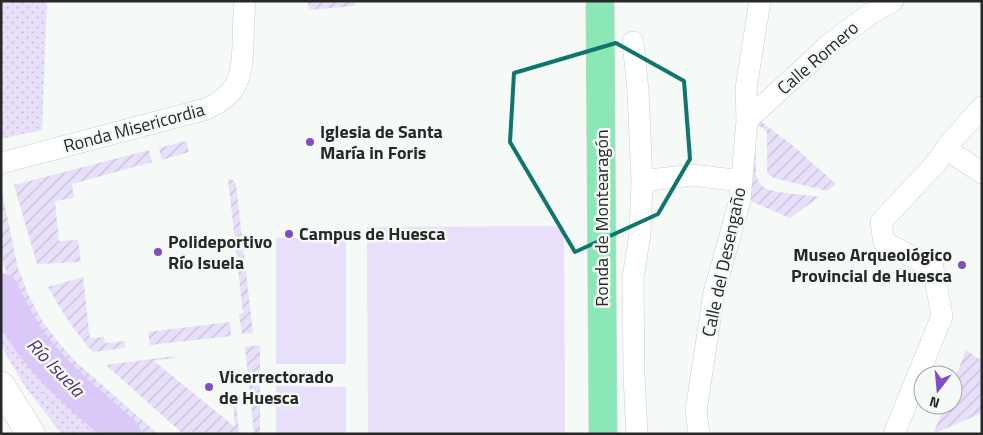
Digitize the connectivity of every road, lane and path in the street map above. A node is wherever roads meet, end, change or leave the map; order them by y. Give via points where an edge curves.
1 (244, 1) edge
2 (600, 1) edge
3 (760, 1) edge
4 (893, 1) edge
5 (633, 42) dead end
6 (982, 107) edge
7 (747, 120) junction
8 (948, 147) junction
9 (1, 163) edge
10 (982, 173) edge
11 (642, 181) junction
12 (741, 181) junction
13 (1, 386) edge
14 (31, 434) edge
15 (603, 434) edge
16 (637, 434) edge
17 (699, 434) edge
18 (894, 434) edge

1 - 9 street, Ronda Misericordia via 241,71 237,82 222,100 206,109
2 - 15 main road, Ronda de Montearagón
3 - 7 street, Calle del Desengaño via 746,88
4 - 7 street, Calle Romero via 826,47
5 - 11 street
6 - 8 street
7 - 12 street, Calle del Desengaño
8 - 10 street
8 - 18 street via 881,222 884,242 933,268 942,316
11 - 12 street via 693,175
11 - 16 street via 640,234 633,278
12 - 17 street, Calle del Desengaño via 740,200 714,293 696,411
13 - 14 main road

